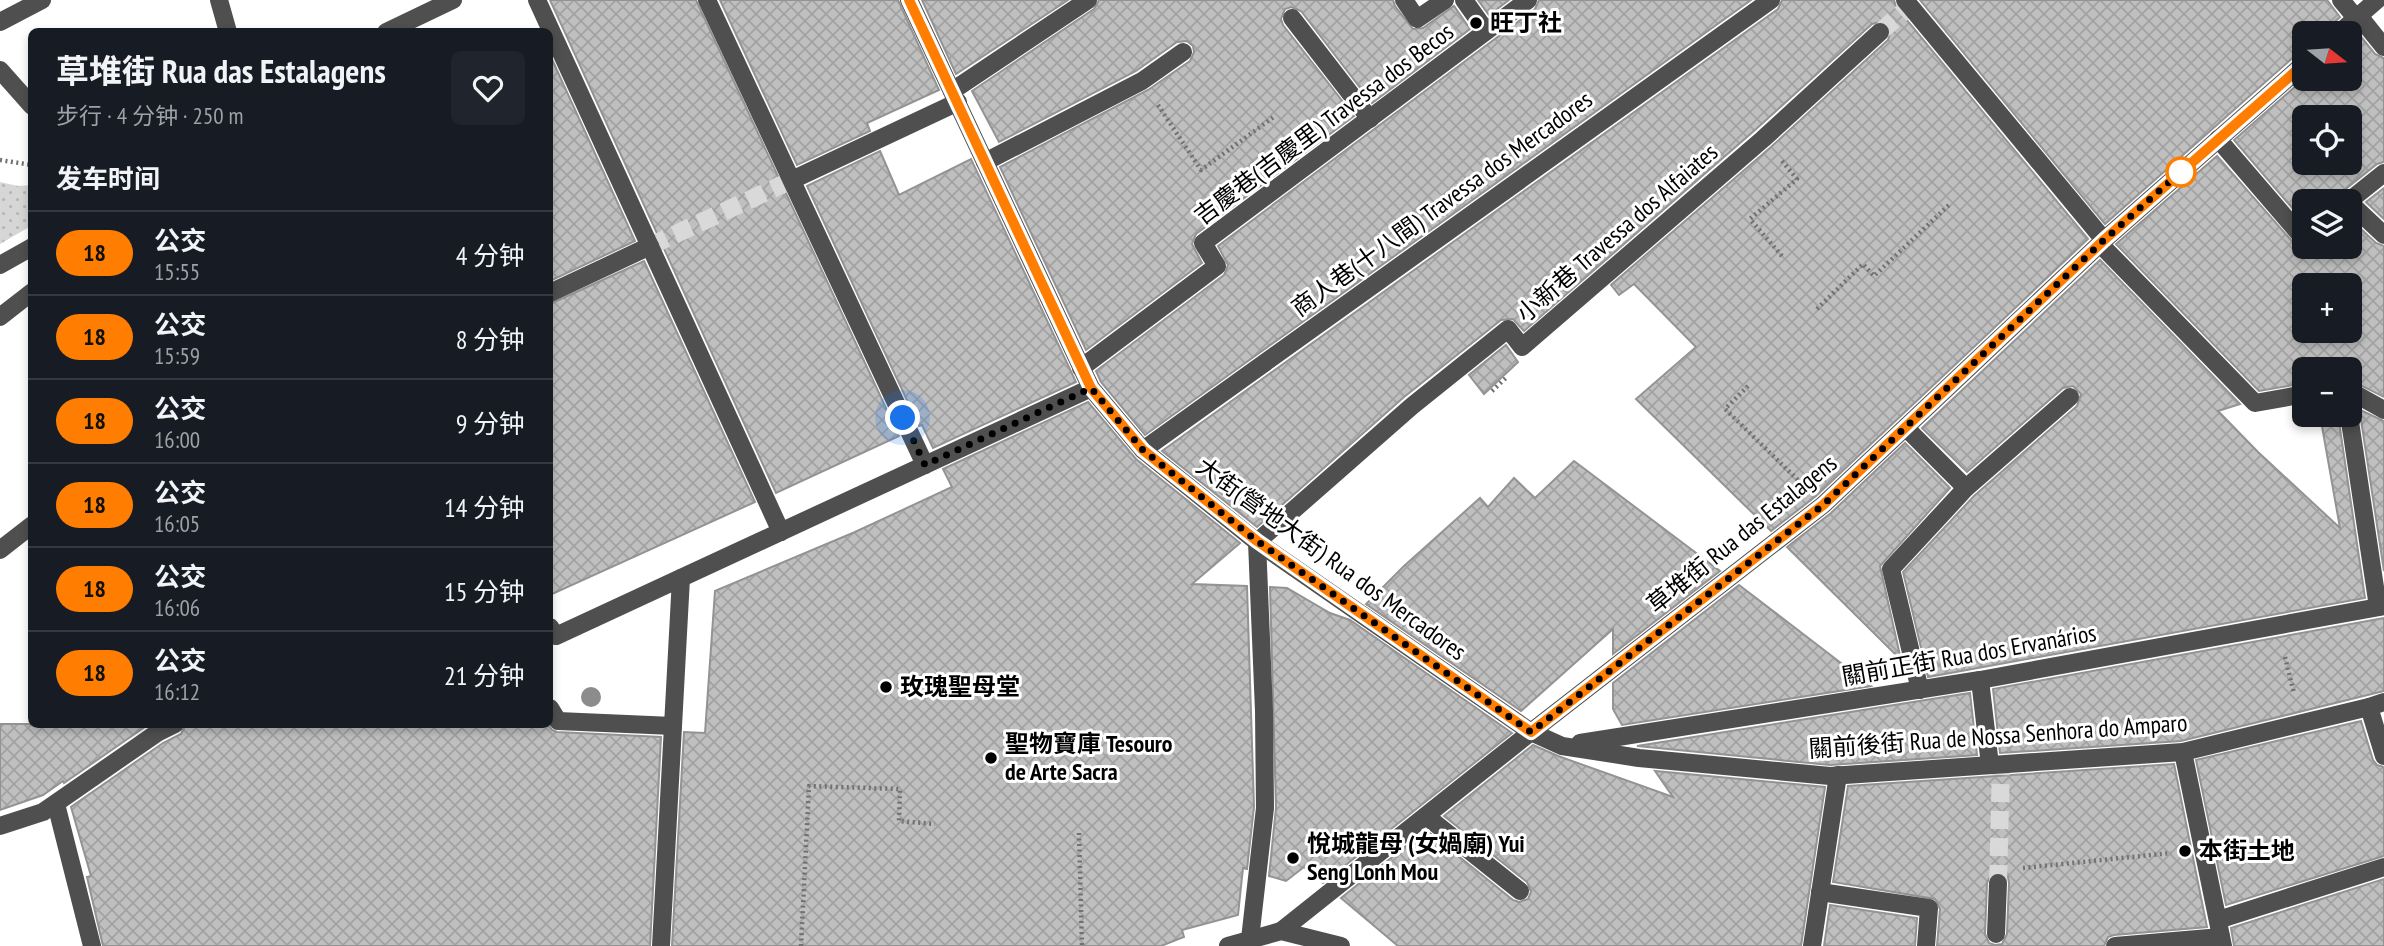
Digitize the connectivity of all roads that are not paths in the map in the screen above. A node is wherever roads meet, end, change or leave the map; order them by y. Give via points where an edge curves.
1 (42, 0) edge
2 (219, 0) edge
3 (453, 0) edge
4 (537, 0) edge
5 (707, 0) edge
6 (909, 0) edge
7 (1088, 0) edge
8 (1404, 0) edge
9 (1445, 0) edge
10 (1464, 0) edge
11 (1528, 0) edge
12 (1771, 0) edge
13 (1905, 0) edge
14 (2342, 0) edge
15 (2377, 0) edge
16 (2358, 17) junction
17 (1292, 18) dead end
18 (2353, 21) edge
19 (0, 22) edge
20 (227, 28) edge
21 (394, 28) edge
22 (550, 28) edge
23 (1486, 31) junction
24 (1880, 32) tunnel mouth
25 (553, 35) edge
26 (2384, 47) edge
27 (1183, 52) dead end
28 (0, 70) edge
29 (2292, 74) edge
30 (955, 97) junction
31 (28, 102) edge
32 (1370, 119) junction
33 (2218, 139) junction
34 (985, 162) junction
35 (2384, 173) edge
36 (792, 180) junction
37 (2362, 192) edge
38 (2362, 214) edge
39 (2292, 225) edge
40 (2384, 235) edge
41 (2102, 242) junction
42 (650, 246) junction
43 (28, 249) edge
44 (0, 265) edge
45 (553, 292) edge
46 (28, 295) edge
47 (0, 317) edge
48 (1081, 368) junction
49 (1091, 388) junction
50 (2292, 396) edge
51 (2070, 397) dead end
52 (2362, 398) edge
53 (2384, 410) edge
54 (2351, 427) edge
55 (1906, 428) junction
56 (1143, 450) junction
57 (925, 465) junction
58 (1966, 488) junction
59 (28, 528) edge
60 (781, 532) junction
61 (1257, 541) junction
62 (0, 550) edge
63 (681, 578) junction
64 (2381, 606) edge
65 (553, 631) edge
66 (1980, 680) junction
67 (1920, 690) junction
68 (2377, 705) edge
69 (553, 713) edge
70 (673, 726) junction
71 (167, 728) edge
72 (1531, 732) junction
73 (1562, 746) junction
74 (2183, 752) junction
75 (2384, 756) edge
76 (1990, 765) junction
77 (1838, 775) junction
78 (56, 804) junction
79 (1426, 816) junction
80 (0, 826) edge
81 (2384, 867) edge
82 (1998, 883) tunnel mouth
83 (1520, 891) dead end
84 (1820, 892) junction
85 (1281, 931) junction
86 (1996, 934) dead end
87 (2221, 934) edge
88 (1250, 939) junction
89 (92, 946) edge
90 (661, 946) edge
91 (1228, 946) edge
92 (1341, 946) edge
93 (1812, 946) edge
94 (1926, 946) edge
95 (2115, 946) edge

1 - 19 street
2 - 20 street
3 - 21 street
4 - 22 street
5 - 36 street
6 - 30 street, 大街(營地大街) Rua dos Mercadores
7 - 30 street
8 - 9 street via 1417,19
10 - 23 street
11 - 23 street, 吉慶巷(吉慶里) Travessa dos Becos
12 - 56 street, 商人巷(十八間) Travessa dos Mercadores
13 - 41 street
14 - 16 street
15 - 16 street
16 - 18 street
16 - 26 street
17 - 32 street
23 - 32 street, 吉慶巷(吉慶里) Travessa dos Becos
24 - 61 street, 小新巷 Travessa dos Alfaiates via 1522,347 1508,328
25 - 42 street
27 - 34 street via 1142,81
28 - 31 street
29 - 33 street, 草堆街 Rua das Estalagens
30 - 34 street, 大街(營地大街) Rua dos Mercadores
30 - 36 street
32 - 48 street, 吉慶巷(吉慶里) Travessa dos Becos via 1203,243 1217,266
33 - 39 street
33 - 41 street, 草堆街 Rua das Estalagens
34 - 48 street, 大街(營地大街) Rua dos Mercadores
35 - 37 street
36 - 57 street
38 - 40 street
41 - 50 street via 2255,403
41 - 55 street, 草堆街 Rua das Estalagens
42 - 45 street
42 - 60 street
43 - 44 street
46 - 47 street
48 - 49 street, 大街(營地大街) Rua dos Mercadores
49 - 56 street, 大街(營地大街) Rua dos Mercadores
49 - 57 street
51 - 58 street
52 - 53 street
54 - 64 street
55 - 58 street
55 - 72 street, 草堆街 Rua das Estalagens via 1823,505
56 - 61 street, 大街(營地大街) Rua dos Mercadores
57 - 60 street
58 - 67 street via 1891,569
59 - 62 street
60 - 63 street
61 - 72 street, 大街(營地大街) Rua dos Mercadores
61 - 88 street via 1265,808
63 - 65 street via 556,636
63 - 70 street
64 - 66 street, 關前正街 Rua dos Ervanários
66 - 67 street, 關前正街 Rua dos Ervanários
66 - 76 street
67 - 73 street, 關前正街 Rua dos Ervanários
68 - 74 street, 關前後街 Rua de Nossa Senhora do Amparo
68 - 75 street
69 - 70 street via 558,722
70 - 90 street
71 - 78 street
72 - 73 street, 關前後街 Rua de Nossa Senhora do Amparo
72 - 79 street, 草堆街 Rua das Estalagens
73 - 77 street, 關前後街 Rua de Nossa Senhora do Amparo via 1639,758
74 - 76 street, 關前後街 Rua de Nossa Senhora do Amparo
74 - 87 street
76 - 77 street, 關前後街 Rua de Nossa Senhora do Amparo
77 - 84 street
78 - 80 street
78 - 89 street
79 - 83 street
79 - 85 street, 草堆街 Rua das Estalagens
81 - 87 street
82 - 86 street
84 - 93 street
84 - 94 street via 1929,908
85 - 88 street
85 - 92 street
87 - 95 street
88 - 91 street

